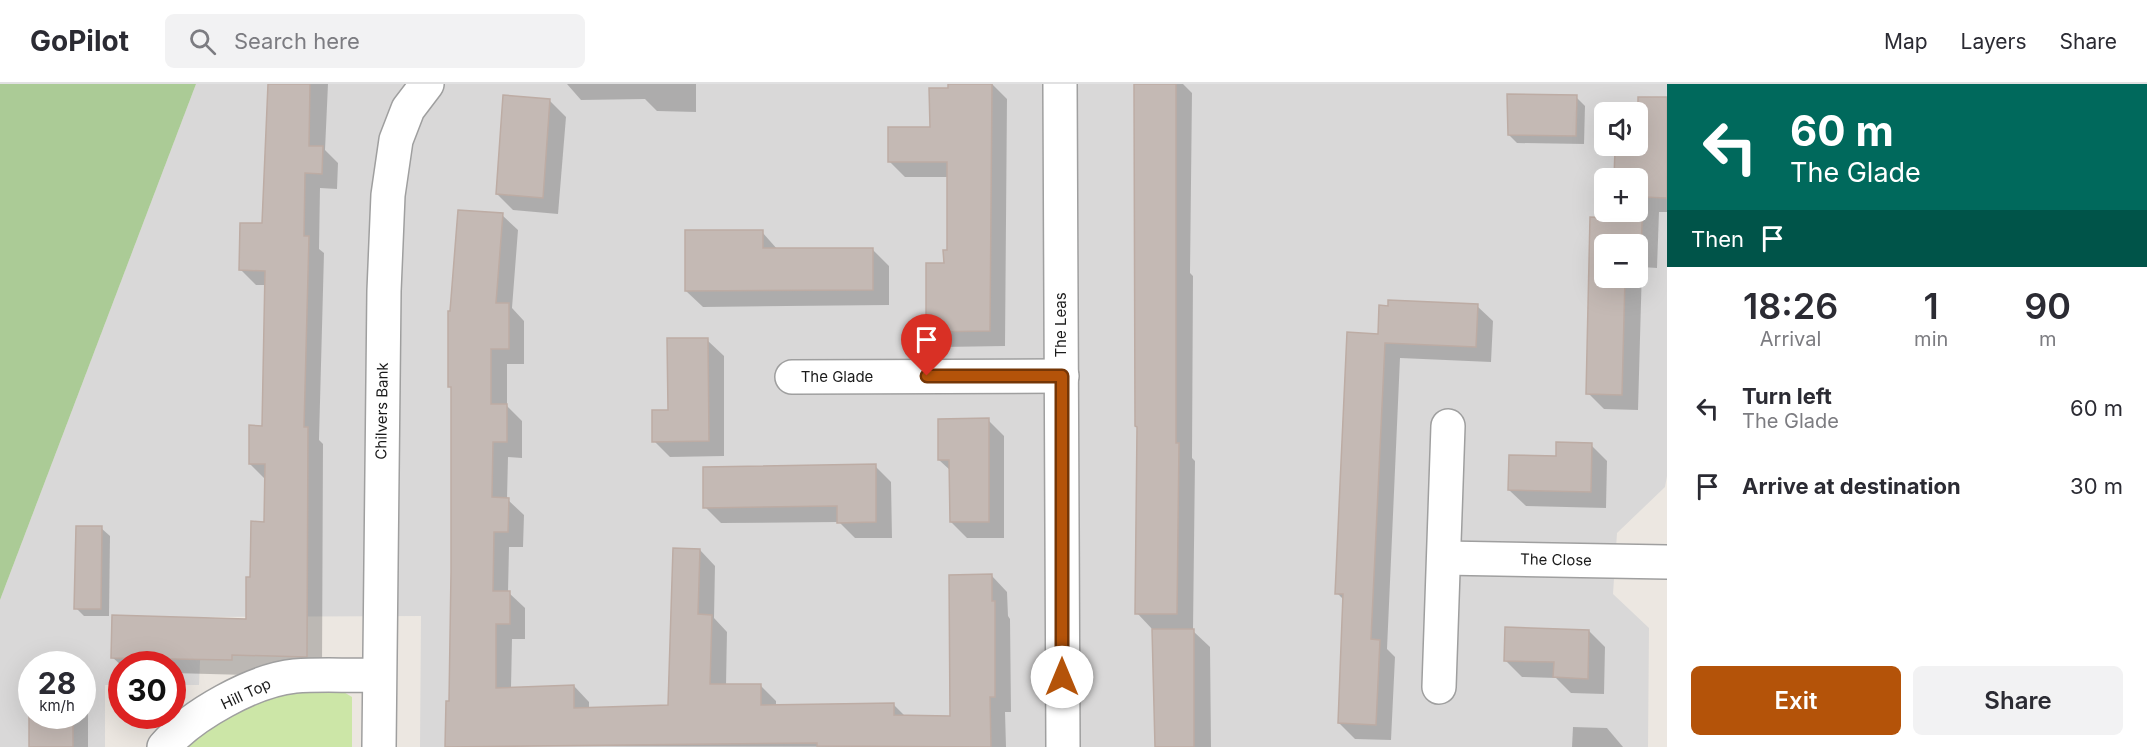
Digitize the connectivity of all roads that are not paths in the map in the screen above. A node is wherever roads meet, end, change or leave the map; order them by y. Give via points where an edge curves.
1 (427, 84) edge
2 (1060, 84) edge
3 (1062, 376) junction
4 (792, 377) dead end
5 (1448, 426) dead end
6 (1444, 558) junction
7 (1667, 562) edge
8 (378, 675) junction
9 (1439, 687) dead end
10 (164, 747) edge
11 (379, 747) edge
12 (1063, 747) edge

1 - 8 street, Chilvers Bank via 408,109 396,140 388,195
2 - 3 street, The Leas
3 - 4 street, The Glade
3 - 12 street, The Leas
5 - 6 street
6 - 7 street, The Close
6 - 9 street
8 - 10 street, Hill Top via 295,676 268,681 200,716
8 - 11 street, Chilvers Bank

